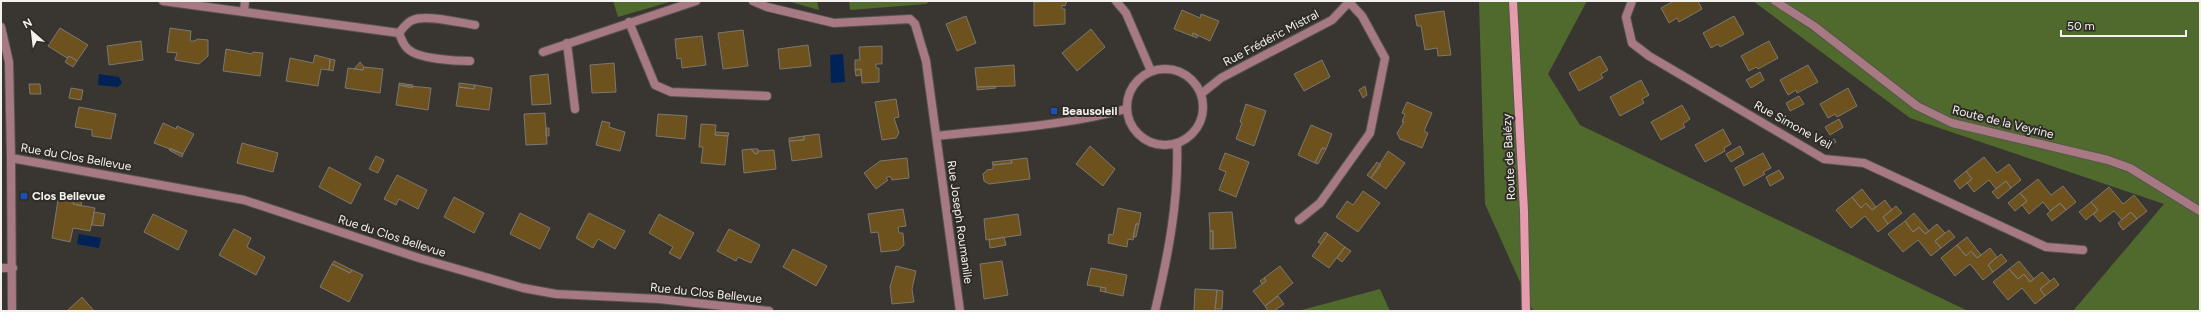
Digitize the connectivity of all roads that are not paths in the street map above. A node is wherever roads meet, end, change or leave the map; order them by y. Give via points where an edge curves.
1 (162, 1) edge
2 (245, 1) edge
3 (696, 1) edge
4 (753, 1) edge
5 (1116, 1) edge
6 (1513, 1) edge
7 (1632, 1) edge
8 (1775, 1) edge
9 (1349, 2) edge
10 (244, 11) junction
11 (629, 22) junction
12 (475, 25) dead end
13 (1, 27) edge
14 (399, 32) junction
15 (567, 43) junction
16 (543, 52) dead end
17 (470, 61) dead end
18 (1151, 71) junction
19 (1201, 94) junction
20 (767, 96) dead end
21 (575, 109) dead end
22 (1126, 109) junction
23 (937, 136) junction
24 (1177, 144) junction
25 (12, 158) junction
26 (2200, 211) edge
27 (1299, 220) dead end
28 (2083, 250) dead end
29 (1, 268) edge
30 (13, 268) junction
31 (12, 311) edge
32 (769, 311) edge
33 (960, 311) edge
34 (1155, 311) edge
35 (1526, 311) edge

1 - 10 street
2 - 10 street
3 - 11 street
4 - 23 street, Rue Joseph Roumanille via 767,7 834,23 910,19 926,61
5 - 18 street via 1126,13
6 - 35 main road, Route de Balézy via 1524,211
7 - 28 street, Rue Simone Veil via 1626,17 1632,42 1649,56 1824,159 1864,162 2046,247
8 - 26 street, Route de la Veyrine via 1814,26 1917,106 1952,123 2108,160 2130,168
9 - 19 street, Rue Frédéric Mistral via 1332,20 1221,78
9 - 27 street via 1362,16 1385,58 1370,132 1320,203
10 - 14 street
11 - 15 street
11 - 20 street via 655,85 662,90
12 - 14 street via 423,18 414,19
13 - 25 street via 9,62
14 - 17 street via 403,44 412,52 453,62
15 - 16 street
15 - 21 street
18 - 19 street via 1171,69 1189,78
18 - 22 street via 1132,86
19 - 24 street via 1203,114 1194,132
22 - 23 street via 1105,115 1051,123
22 - 24 street via 1131,126 1143,139 1159,145
23 - 33 street, Rue Joseph Roumanille
24 - 34 street via 1178,172 1169,253
25 - 30 street
25 - 32 street, Rue du Clos Bellevue via 244,200 419,258 524,288 556,294 660,299
29 - 30 street
30 - 31 street

